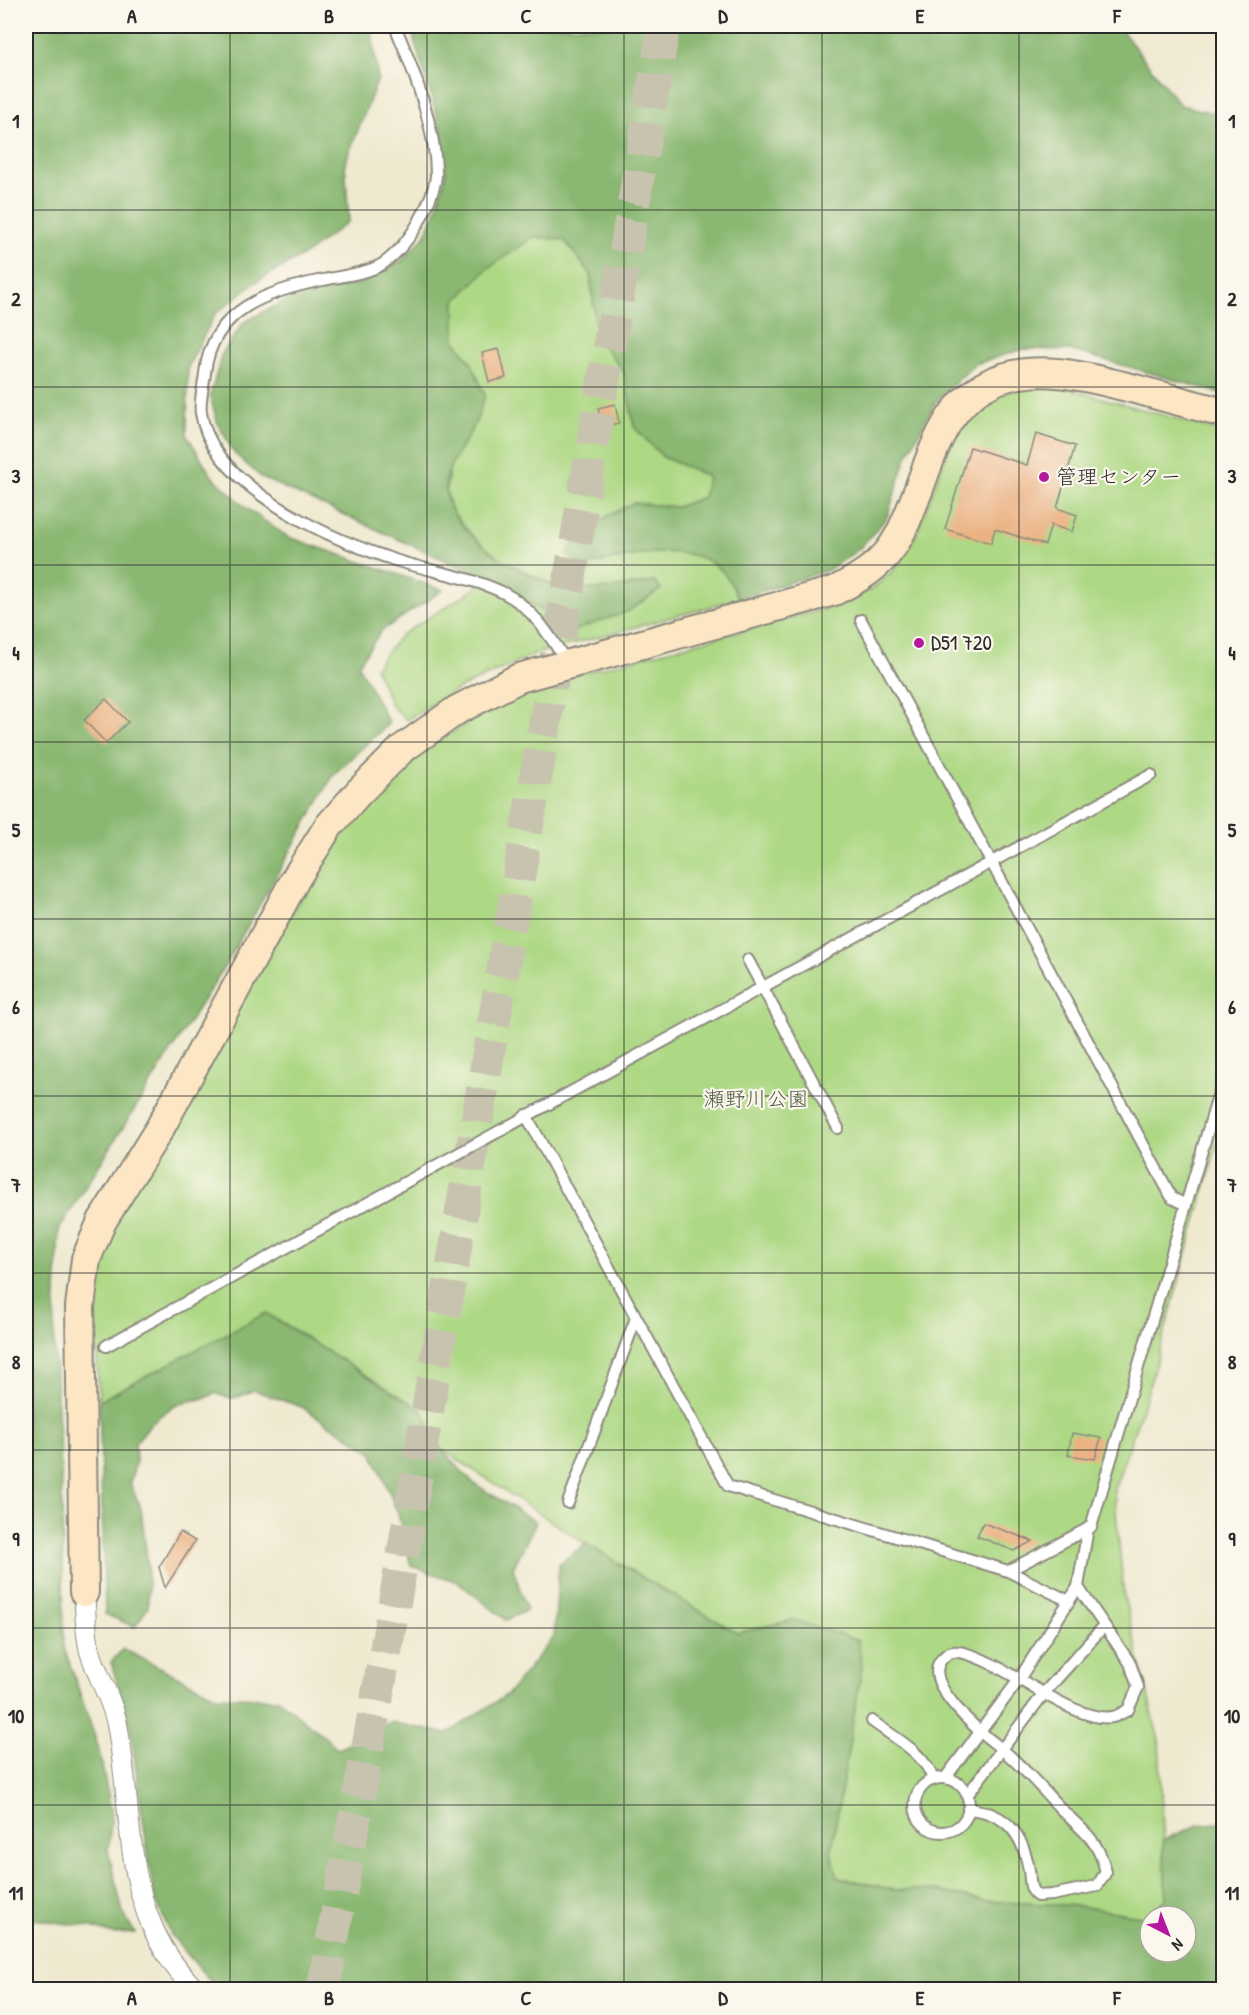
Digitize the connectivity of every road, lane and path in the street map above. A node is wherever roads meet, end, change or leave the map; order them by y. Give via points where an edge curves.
1 (395, 26) edge
2 (1224, 413) edge
3 (861, 620) dead end
4 (567, 663) junction
5 (1151, 775) dead end
6 (990, 863) junction
7 (748, 960) dead end
8 (762, 986) junction
9 (1224, 1076) edge
10 (526, 1115) junction
11 (838, 1128) dead end
12 (1185, 1205) junction
13 (636, 1318) junction
14 (106, 1346) dead end
15 (568, 1503) dead end
16 (1088, 1528) junction
17 (1008, 1571) junction
18 (1078, 1587) junction
19 (84, 1592) joint
20 (1069, 1601) junction
21 (1104, 1626) junction
22 (1018, 1681) junction
23 (1045, 1692) junction
24 (872, 1721) dead end
25 (978, 1731) junction
26 (1001, 1748) junction
27 (946, 1777) junction
28 (933, 1780) junction
29 (968, 1794) junction
30 (968, 1809) junction
31 (196, 1989) edge

1 - 4 lane via 422,103 436,175 429,203 417,226 381,264 279,291 249,303 225,322 207,357 201,412 211,442 226,462 240,478 278,506 342,541 378,555 506,594 547,630
2 - 4 street via 1075,373 1035,371 1002,377 974,395 950,419 934,449 901,535 885,559 862,578 834,591
3 - 6 lane
4 - 19 street via 519,678 458,710 402,749 328,827 296,878 160,1128 102,1221 86,1259 80,1307
5 - 6 lane
6 - 8 lane
6 - 12 lane via 1172,1198
7 - 8 lane
8 - 10 lane
8 - 11 lane
9 - 12 lane
10 - 13 lane
10 - 14 lane
12 - 16 lane
13 - 15 lane
13 - 17 lane via 728,1486
16 - 17 lane
16 - 18 lane
17 - 20 lane
18 - 20 lane
18 - 21 lane
19 - 31 street via 90,1650 116,1722 139,1894 154,1935 179,1973
20 - 22 lane
21 - 23 lane
21 - 23 lane via 1130,1663 1138,1687 1128,1710 1112,1717 1093,1715
22 - 23 lane
22 - 25 lane
22 - 25 lane via 966,1654 947,1653 939,1661 942,1687
23 - 26 lane
24 - 28 lane via 919,1757
25 - 26 lane
25 - 27 lane
26 - 29 lane
26 - 30 lane via 1091,1839 1106,1872 1097,1886 1037,1898 1030,1889 1021,1839 1015,1830 1001,1820
27 - 28 lane
27 - 29 lane
28 - 30 lane via 917,1794 914,1806 915,1816 923,1825 935,1833 945,1833 958,1826
29 - 30 lane

